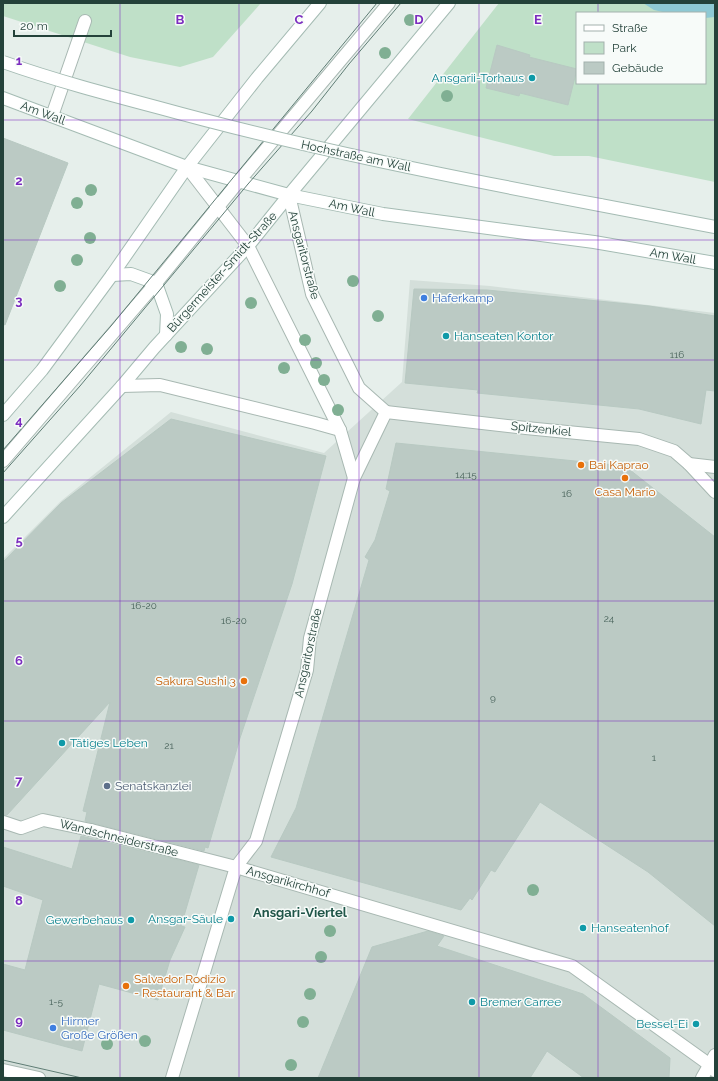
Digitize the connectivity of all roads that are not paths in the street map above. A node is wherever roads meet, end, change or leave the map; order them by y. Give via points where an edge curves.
1 (320, 3) edge
2 (389, 3) edge
3 (449, 3) edge
4 (85, 21) dead end
5 (3, 62) edge
6 (3, 98) edge
7 (52, 116) junction
8 (187, 167) junction
9 (240, 181) junction
10 (289, 195) junction
11 (218, 207) junction
12 (715, 227) edge
13 (248, 246) junction
14 (715, 264) edge
15 (112, 275) junction
16 (156, 283) junction
17 (166, 335) junction
18 (122, 386) junction
19 (386, 412) junction
20 (3, 414) edge
21 (340, 430) junction
22 (3, 461) edge
23 (689, 464) junction
24 (715, 467) edge
25 (354, 478) junction
26 (715, 492) edge
27 (3, 516) edge
28 (3, 822) edge
29 (236, 867) junction
30 (713, 1064) edge
31 (3, 1070) edge
32 (39, 1078) edge
33 (172, 1078) edge
34 (702, 1078) edge

1 - 8 main road
2 - 9 main road
3 - 10 main road, Bürgermeister-Smidt-Straße
4 - 7 main road
5 - 12 main road, Hochstraße am Wall, bridge via 121,98 258,134 400,166
6 - 7 main road, Am Wall
7 - 8 main road, Am Wall
8 - 9 main road, Am Wall
8 - 11 main road
8 - 15 main road
9 - 10 main road, Am Wall
9 - 11 main road
10 - 13 main road, Bürgermeister-Smidt-Straße
10 - 14 main road, Am Wall via 383,214 594,242
10 - 19 main road, Ansgaritorstraße via 312,294 359,388
11 - 13 main road
11 - 16 main road
13 - 17 main road, Bürgermeister-Smidt-Straße
13 - 21 main road
15 - 16 main road via 131,274
15 - 20 main road via 42,370
16 - 17 main road via 167,314
16 - 22 main road
17 - 18 main road, Bürgermeister-Smidt-Straße
18 - 21 main road via 160,385
18 - 27 main road, Bürgermeister-Smidt-Straße
19 - 23 main road, Spitzenkiel via 639,439 674,451
19 - 25 main road, Ansgaritorstraße
21 - 25 main road
23 - 24 main road
23 - 26 main road, Spitzenkiel
25 - 29 main road, Ansgaritorstraße via 310,638 307,670 256,841
28 - 29 main road, Wandschneiderstraße via 21,828 44,820
29 - 30 main road, Ansgarikirchhof via 572,966
29 - 33 main road, Ansgarikirchhof
30 - 34 main road
31 - 32 main road

